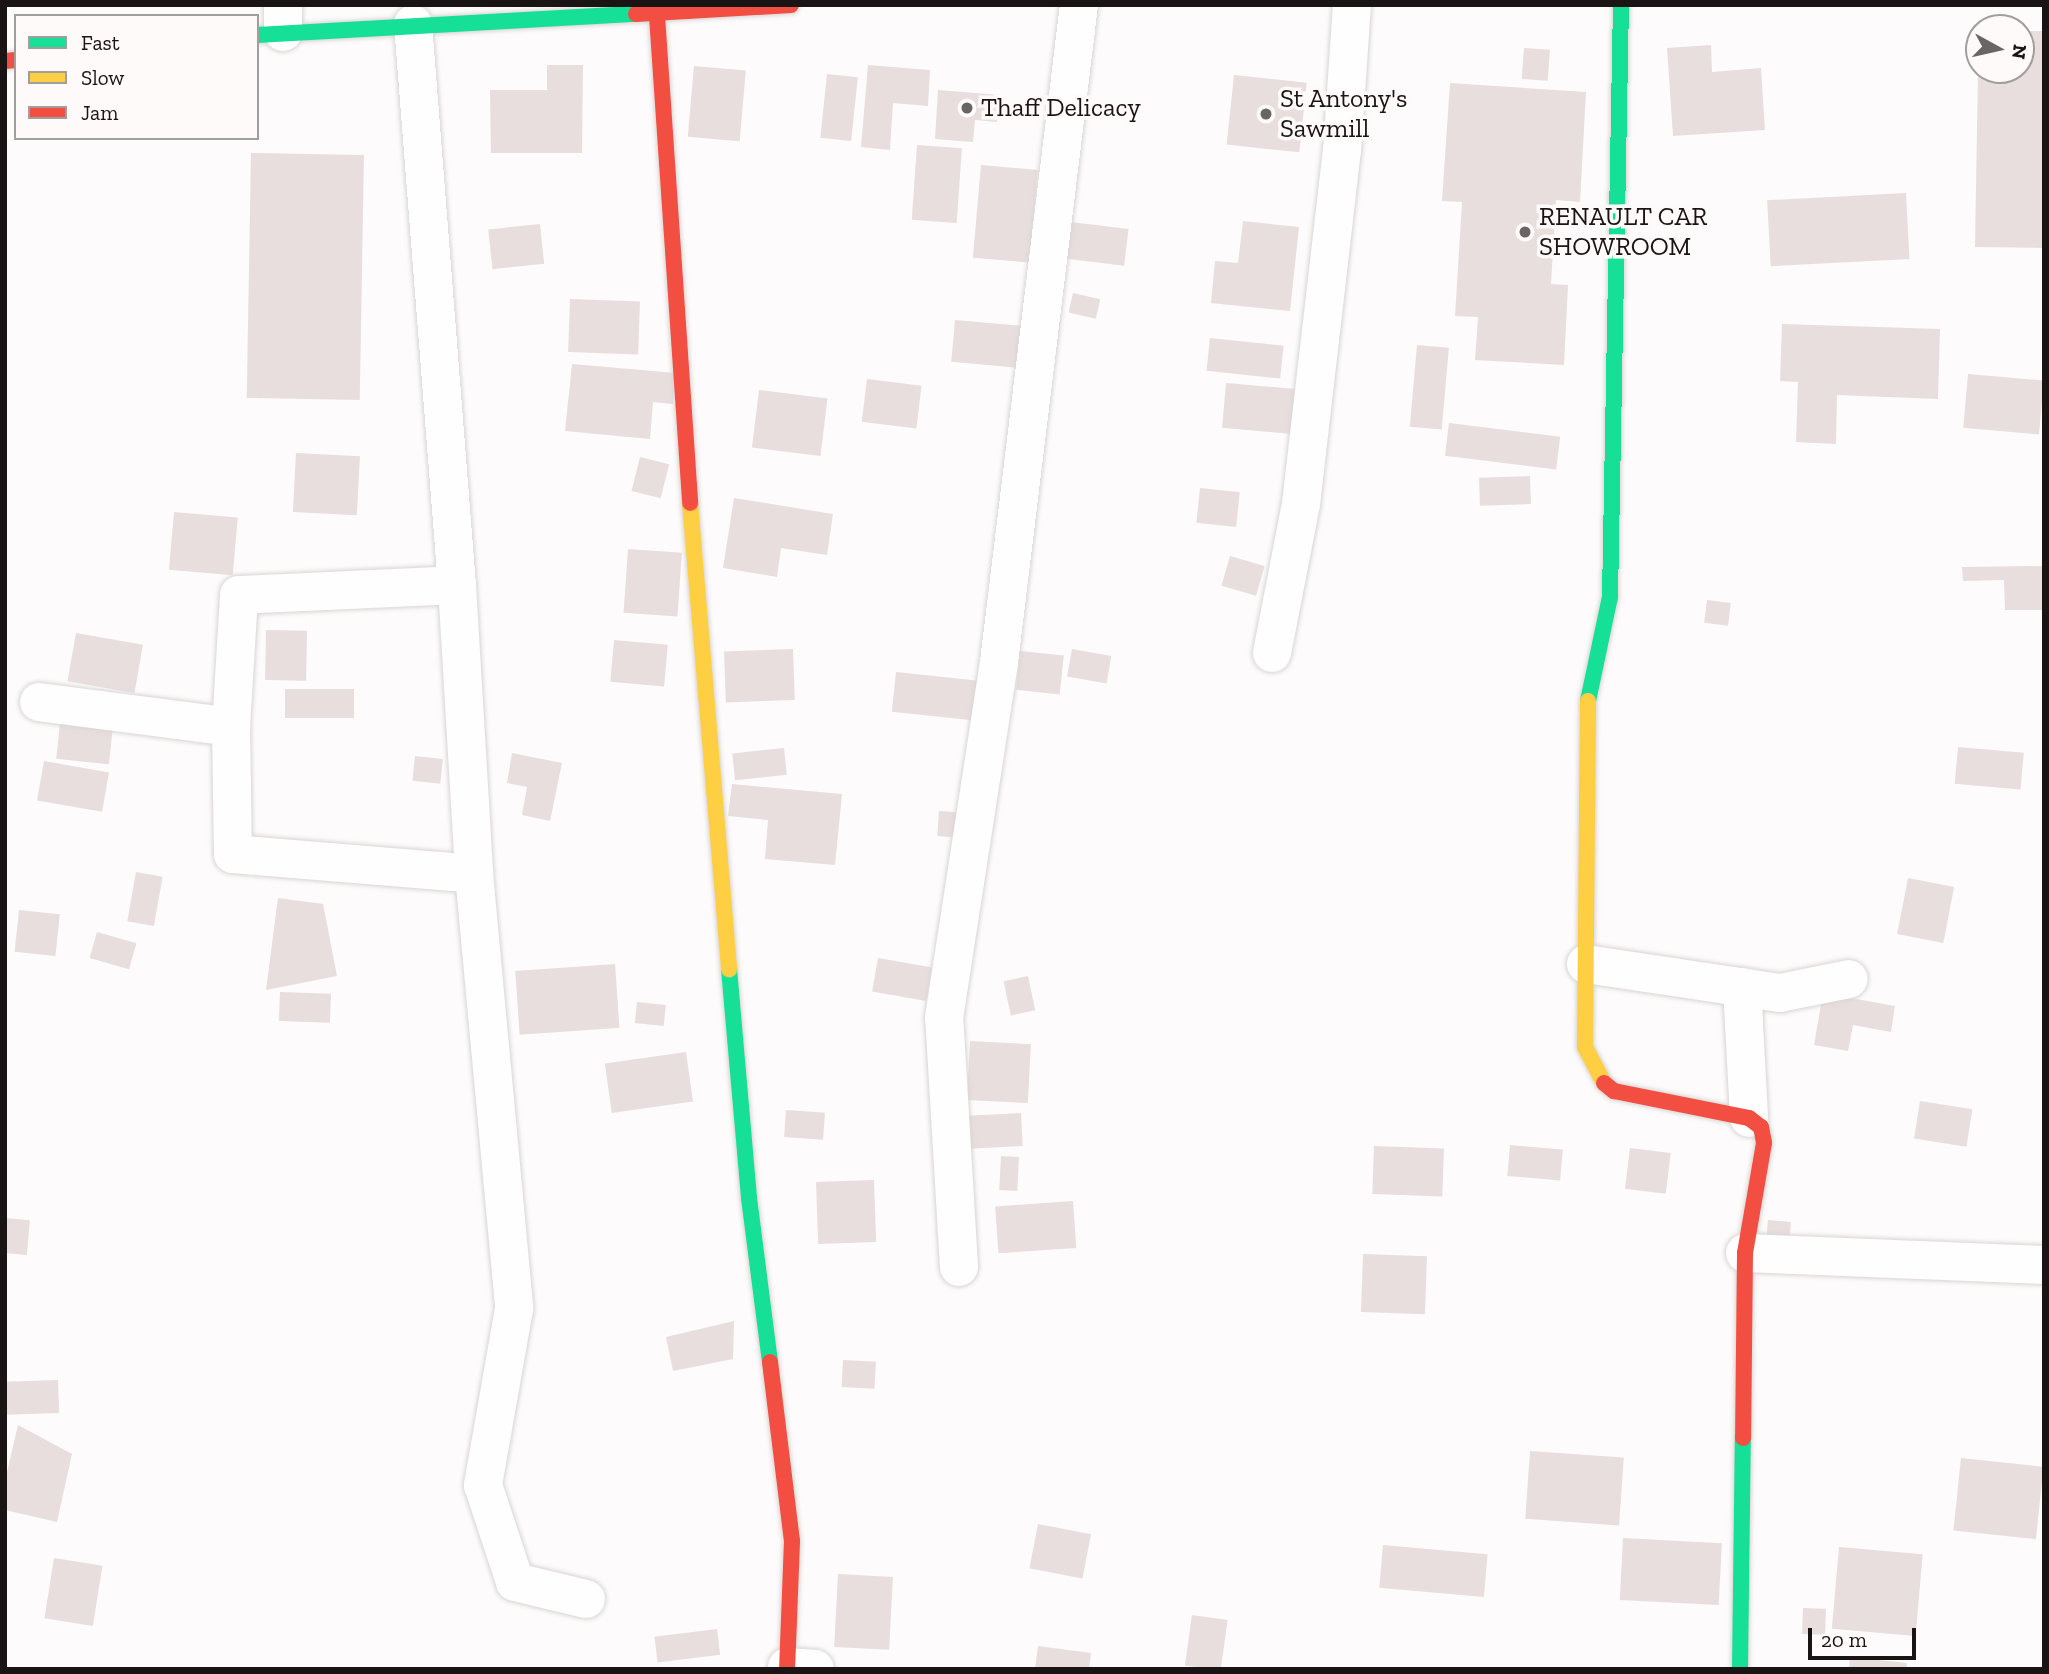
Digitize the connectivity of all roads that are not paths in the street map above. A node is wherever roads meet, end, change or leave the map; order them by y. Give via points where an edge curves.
1 (791, 5) edge
2 (1079, 5) edge
3 (1352, 5) edge
4 (1620, 5) edge
5 (657, 16) junction
6 (274, 24) edge
7 (413, 24) junction
8 (457, 585) junction
9 (1272, 653) dead end
10 (39, 702) dead end
11 (231, 727) junction
12 (474, 874) junction
13 (1586, 964) junction
14 (1849, 979) dead end
15 (1742, 987) junction
16 (1749, 1118) junction
17 (1745, 1253) junction
18 (2044, 1265) edge
19 (959, 1267) dead end
20 (586, 1599) dead end
21 (797, 1668) edge
22 (1740, 1669) edge

1 - 5 main road
2 - 19 street via 999,662 944,1018
3 - 9 street via 1342,151 1301,505
4 - 13 main road via 1609,597 1588,694
5 - 7 main road
5 - 21 main road via 693,547 747,1170 792,1541
6 - 7 main road
7 - 8 street
8 - 11 street via 239,595
8 - 12 street
10 - 11 street
11 - 12 street via 233,854
12 - 20 street via 514,1310 483,1485 515,1582
13 - 15 street
13 - 16 main road via 1585,1047 1598,1077 1614,1091 1648,1101
14 - 15 street via 1780,993
15 - 16 street
16 - 17 main road via 1761,1127 1764,1143
17 - 18 street
17 - 22 main road

